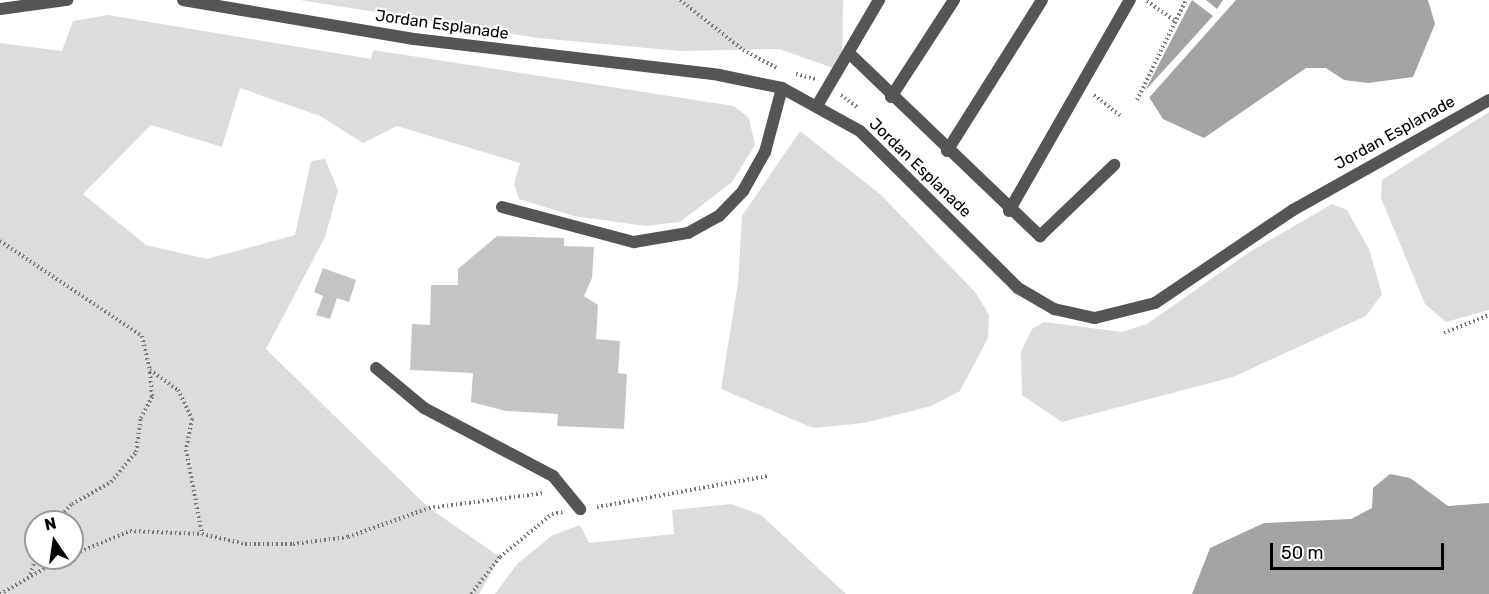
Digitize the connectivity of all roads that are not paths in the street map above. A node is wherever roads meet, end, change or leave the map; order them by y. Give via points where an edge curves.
1 (67, 0) edge
2 (183, 0) edge
3 (879, 0) edge
4 (954, 0) edge
5 (1042, 0) edge
6 (1130, 0) edge
7 (0, 9) edge
8 (849, 53) junction
9 (782, 88) junction
10 (891, 97) junction
11 (1489, 100) edge
12 (818, 105) junction
13 (947, 151) junction
14 (1114, 165) dead end
15 (502, 207) dead end
16 (1009, 211) junction
17 (376, 368) dead end
18 (580, 509) road end

1 - 7 street
2 - 9 street, Jordan Esplanade via 414,39 719,75
3 - 8 street
4 - 10 street
5 - 13 street
6 - 16 street
8 - 10 street
8 - 12 street
9 - 12 street, Jordan Esplanade
9 - 15 street via 765,152 743,191 719,216 688,234 634,242
10 - 13 street
11 - 12 street, Jordan Esplanade via 1302,205 1155,303 1095,318 1054,309 1018,288 891,159
13 - 16 street
14 - 16 street via 1041,236
17 - 18 street via 424,408 553,476

